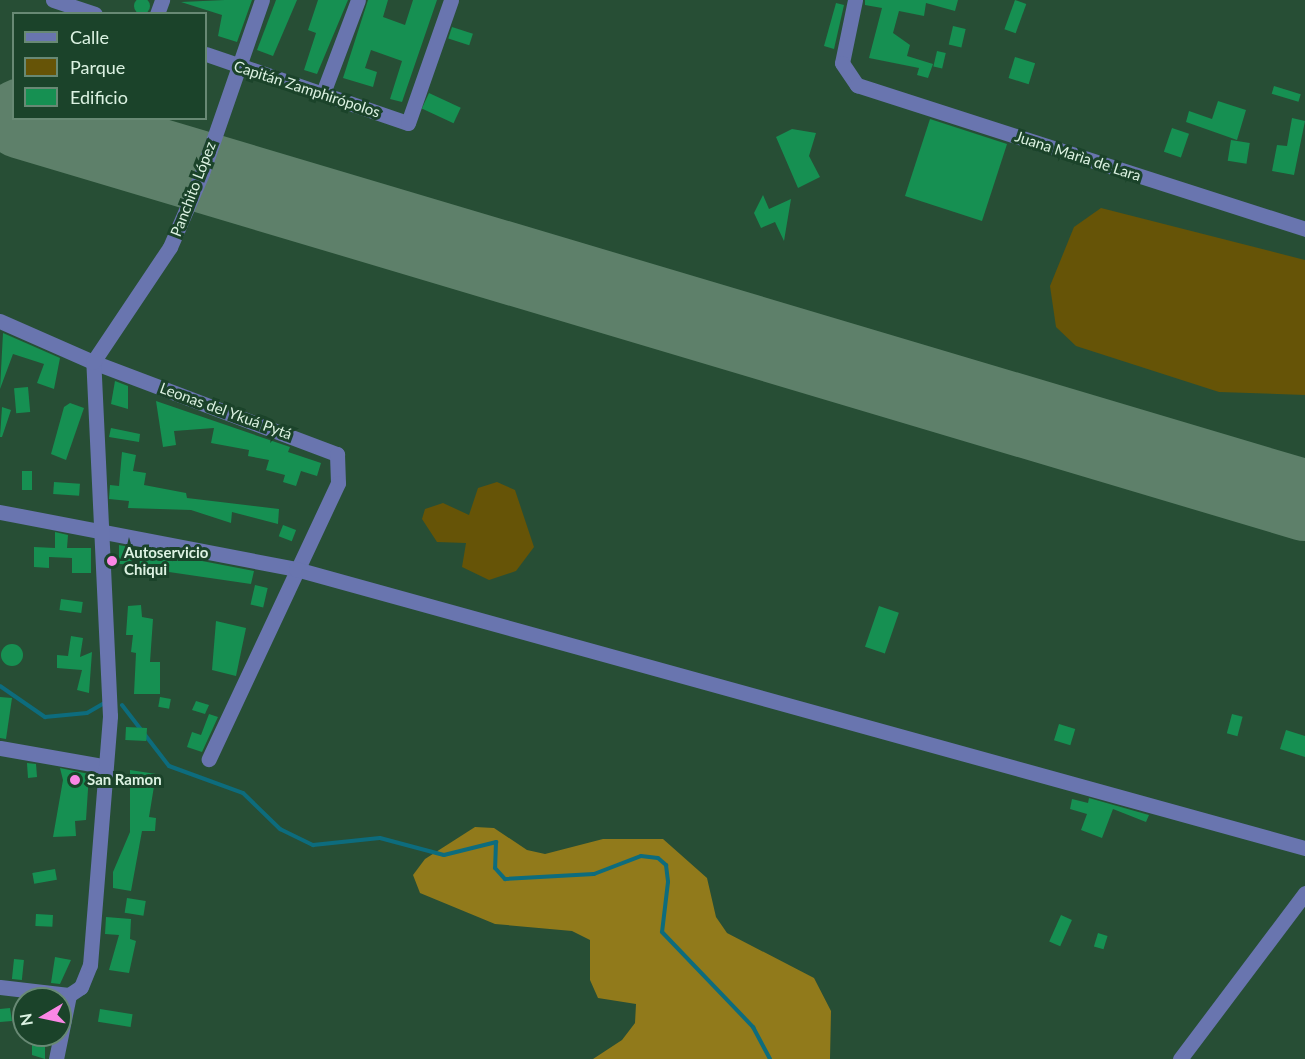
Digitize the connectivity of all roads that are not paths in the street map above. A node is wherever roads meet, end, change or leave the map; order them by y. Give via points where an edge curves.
1 (262, 0) edge
2 (358, 0) edge
3 (452, 0) edge
4 (855, 0) edge
5 (60, 1) edge
6 (90, 12) edge
7 (207, 54) edge
8 (236, 67) junction
9 (323, 93) junction
10 (1305, 229) edge
11 (0, 321) edge
12 (93, 362) junction
13 (0, 512) edge
14 (101, 530) junction
15 (296, 568) junction
16 (0, 748) edge
17 (209, 759) dead end
18 (103, 766) junction
19 (1305, 848) edge
20 (1305, 893) edge
21 (72, 993) edge
22 (1180, 1059) edge

1 - 8 street, Panchito López
2 - 9 street
3 - 9 street, Capitán Zamphirópolos via 408,123
4 - 10 street, Juana Marìa de Lara via 842,51 852,81
5 - 6 street
7 - 8 street, Capitán Zamphirópolos
8 - 9 street, Capitán Zamphirópolos
8 - 12 street, Panchito López via 202,173 170,247
11 - 12 street, Leonas del Ykuá Pytá
12 - 14 street
12 - 15 street, Leonas del Ykuá Pytá via 336,454 338,483
13 - 14 street
14 - 15 street
14 - 18 street via 110,716
15 - 17 street
15 - 19 street
16 - 18 street
18 - 21 street via 90,965 81,987
20 - 22 street

